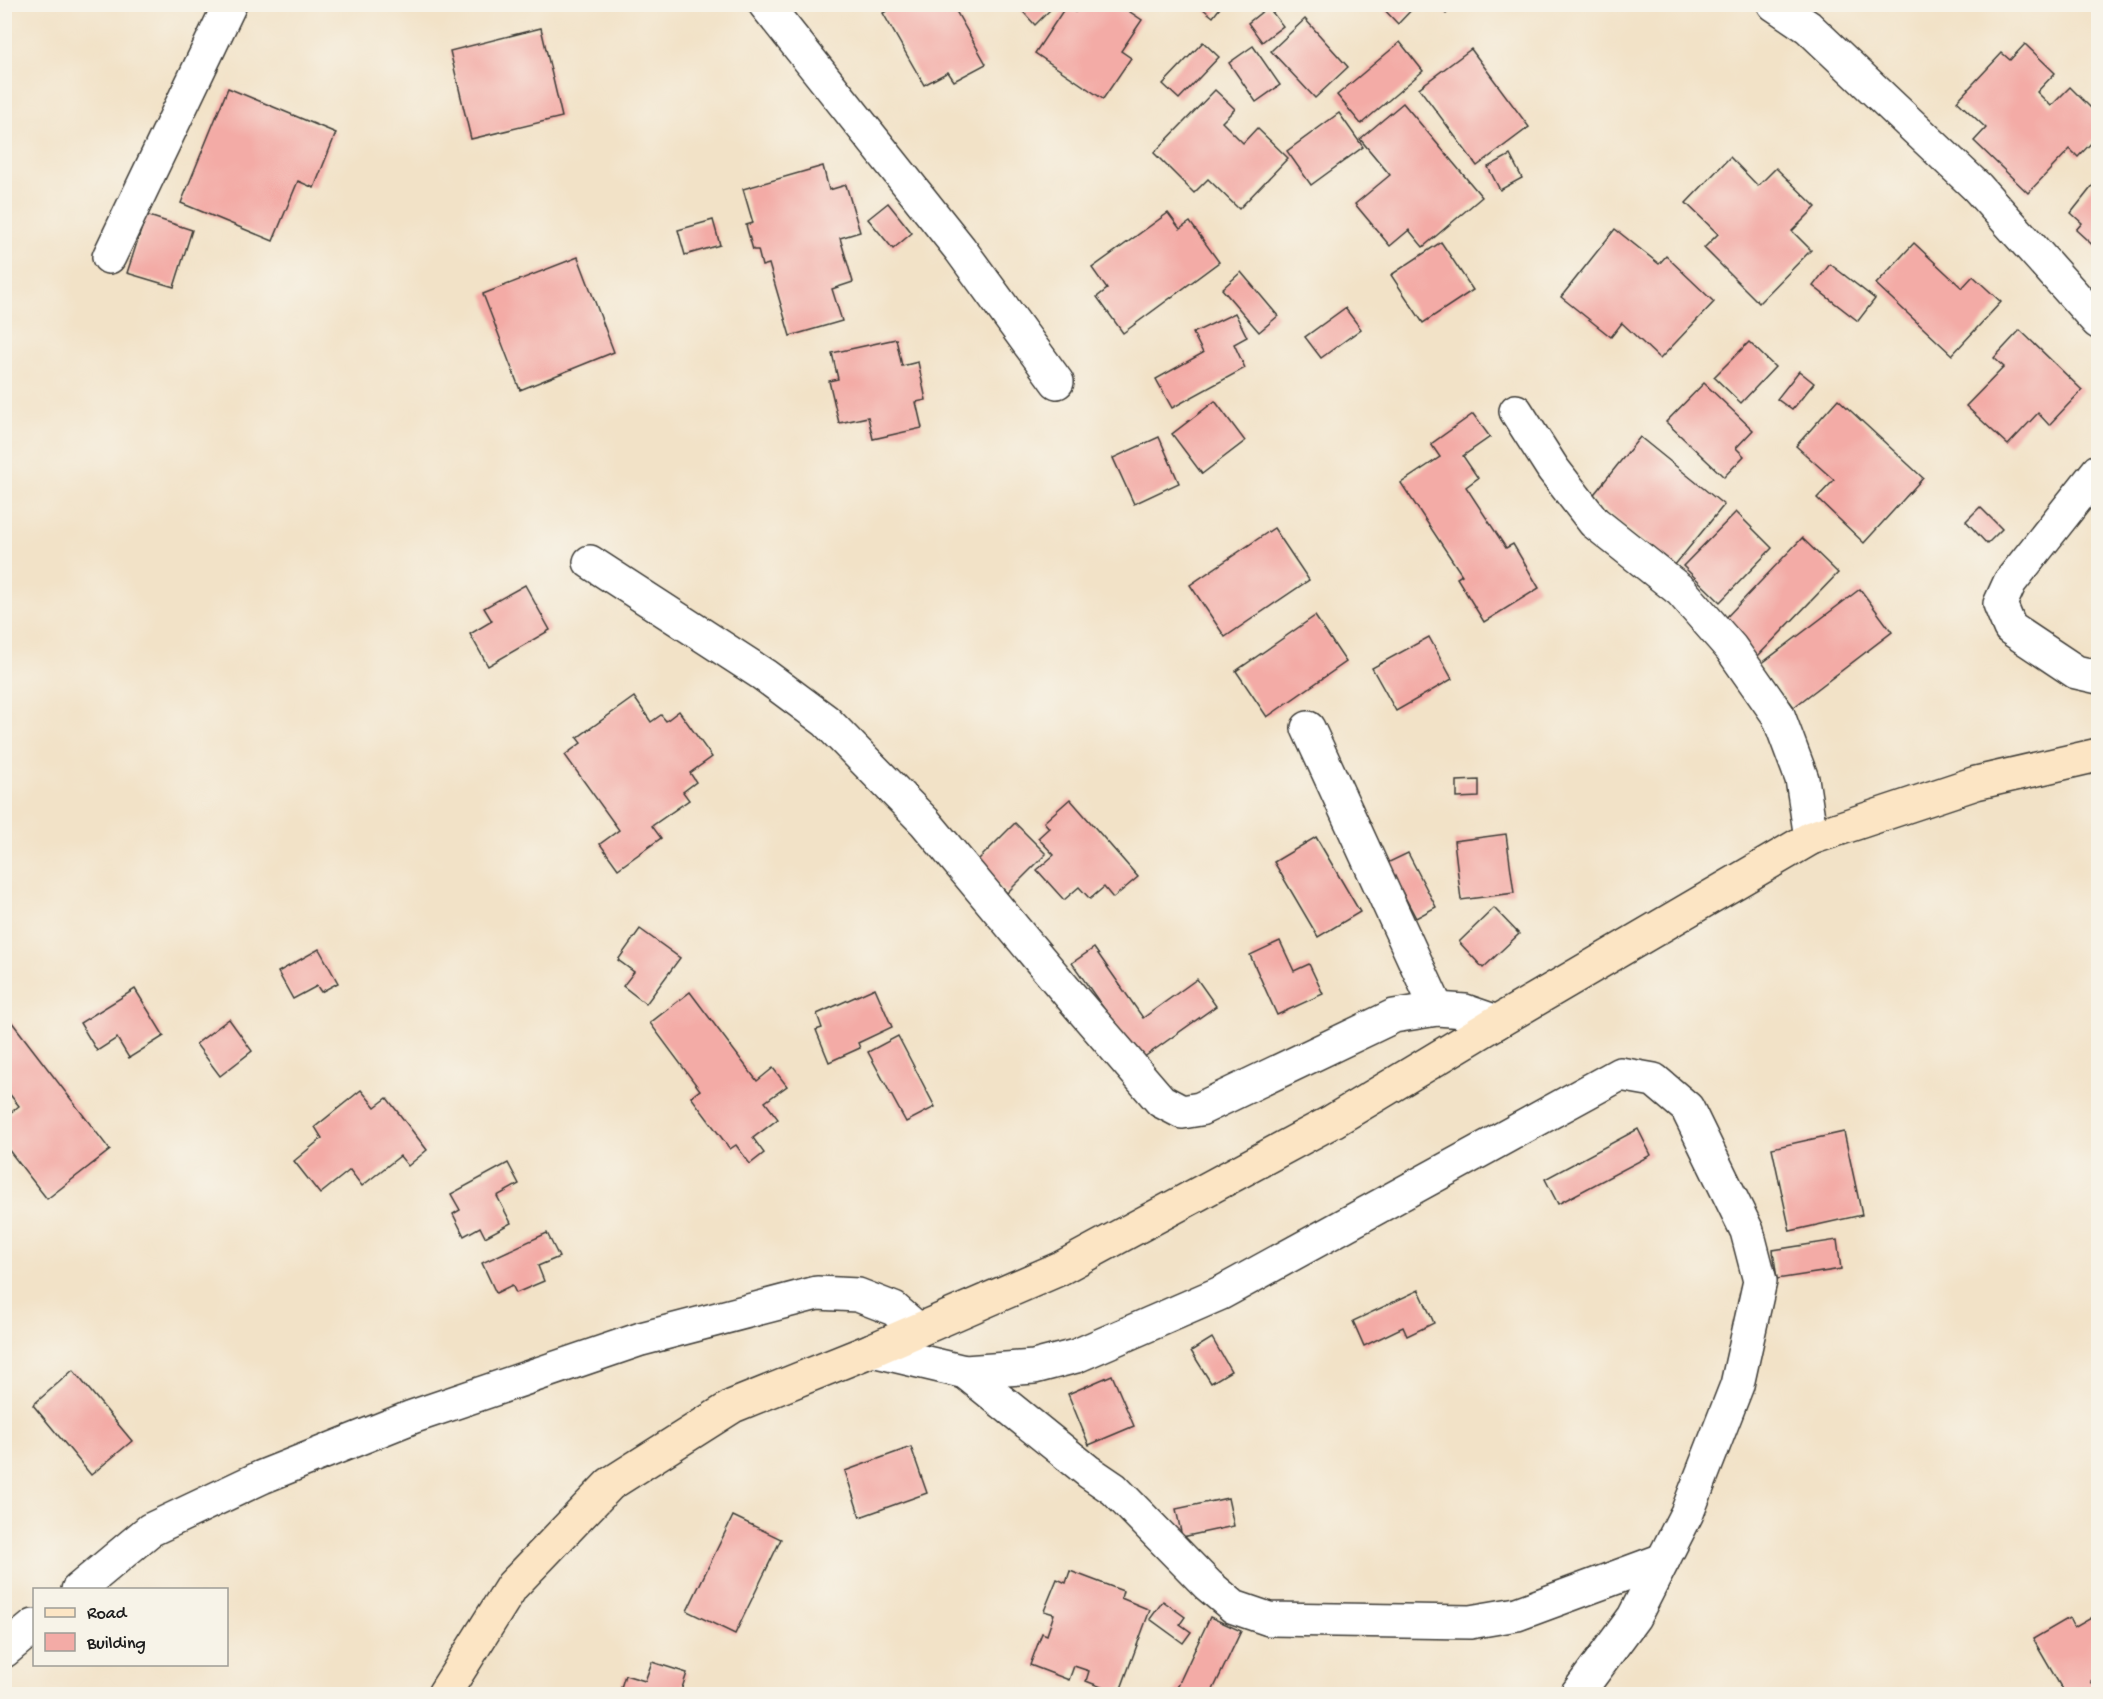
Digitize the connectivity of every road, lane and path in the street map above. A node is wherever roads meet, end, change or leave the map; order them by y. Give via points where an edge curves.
1 (230, 4) edge
2 (765, 4) edge
3 (1774, 4) edge
4 (109, 257) dead end
5 (2098, 322) edge
6 (1056, 382) dead end
7 (1516, 411) dead end
8 (2098, 471) edge
9 (590, 561) dead end
10 (2098, 677) edge
11 (1308, 728) dead end
12 (2098, 755) edge
13 (1811, 838) junction
14 (1437, 1009) junction
15 (1497, 1022) junction
16 (917, 1329) junction
17 (873, 1350) junction
18 (965, 1372) junction
19 (1663, 1560) junction
20 (80, 1588) edge
21 (33, 1627) edge
22 (4, 1652) edge
23 (444, 1695) edge
24 (1577, 1695) edge

1 - 4 street
2 - 6 street via 960,249
3 - 5 street via 1808,27 1977,187
7 - 13 street via 1553,469 1594,522 1681,591 1731,648 1778,715 1802,779
8 - 10 street via 2010,582 2000,604 2010,628 2076,672
9 - 14 street via 764,675 826,721 925,822 1161,1101 1182,1112 1200,1109 1394,1016
11 - 14 street
12 - 13 street via 1976,783
13 - 15 street
14 - 15 street via 1465,1011
15 - 16 street via 1333,1121 1059,1269
16 - 17 street
16 - 20 street via 894,1309 858,1295 817,1293 641,1339 412,1417 262,1477 150,1530
17 - 18 street
17 - 23 street via 732,1406 610,1484 512,1586
18 - 19 street via 1114,1490 1234,1607 1269,1619 1470,1622 1517,1614
18 - 19 street via 1034,1368 1076,1356 1221,1293 1620,1074 1654,1080 1687,1108 1747,1231 1760,1281 1737,1385 1687,1513
19 - 24 street via 1634,1617
21 - 22 street

